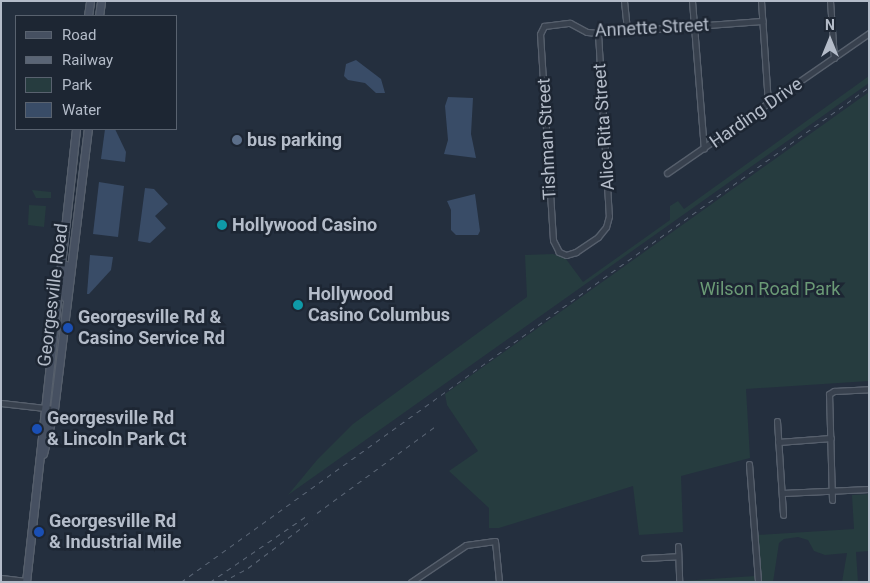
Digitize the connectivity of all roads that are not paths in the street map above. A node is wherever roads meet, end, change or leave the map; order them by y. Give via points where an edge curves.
1 (90, 1) edge
2 (101, 1) edge
3 (624, 1) edge
4 (692, 1) edge
5 (761, 1) edge
6 (830, 1) edge
7 (88, 15) edge
8 (99, 15) edge
9 (763, 22) junction
10 (544, 26) joint
11 (693, 26) junction
12 (627, 31) junction
13 (598, 33) junction
14 (869, 33) edge
15 (834, 58) junction
16 (768, 104) junction
17 (76, 130) edge
18 (88, 130) edge
19 (704, 149) junction
20 (668, 173) dead end
21 (608, 222) joint
22 (65, 238) junction
23 (67, 313) junction
24 (869, 389) edge
25 (1, 403) edge
26 (44, 408) junction
27 (54, 409) junction
28 (777, 421) dead end
29 (831, 438) junction
30 (778, 442) junction
31 (40, 464) junction
32 (749, 464) dead end
33 (869, 489) edge
34 (834, 490) junction
35 (782, 493) junction
36 (832, 500) dead end
37 (783, 515) dead end
38 (678, 546) dead end
39 (678, 556) junction
40 (644, 558) dead end
41 (1, 578) edge
42 (26, 581) edge
43 (411, 582) edge
44 (499, 582) edge
45 (679, 582) edge
46 (758, 582) edge

1 - 7 main road
2 - 8 main road
3 - 12 street
4 - 11 street
5 - 9 street
6 - 15 street
9 - 11 street, Annette Street
9 - 16 street
10 - 13 street, Annette Street via 570,24
10 - 21 street, Tishman Street via 540,34 552,232 559,252 566,255 576,252 598,237
11 - 12 street, Annette Street
11 - 19 street
12 - 13 street, Annette Street
13 - 21 street, Alice Rita Street
14 - 15 street, Harding Drive
15 - 16 street, Harding Drive
16 - 19 street, Harding Drive
17 - 22 main road, Georgesville Road
18 - 23 main road, Georgesville Road
19 - 20 street, Harding Drive
22 - 23 main road via 68,245 64,284
22 - 26 main road, Georgesville Road
23 - 27 main road, Georgesville Road
24 - 29 street via 829,394
25 - 26 street
26 - 27 street
26 - 31 main road, Georgesville Road
27 - 31 main road, Georgesville Road
28 - 30 street
29 - 30 street
29 - 34 street
30 - 35 street
31 - 42 main road, Georgesville Road
32 - 46 street
33 - 34 street
34 - 35 street
34 - 36 street
35 - 37 street
38 - 39 street
39 - 40 street
39 - 45 street
41 - 42 street
43 - 44 street via 466,545 495,541

